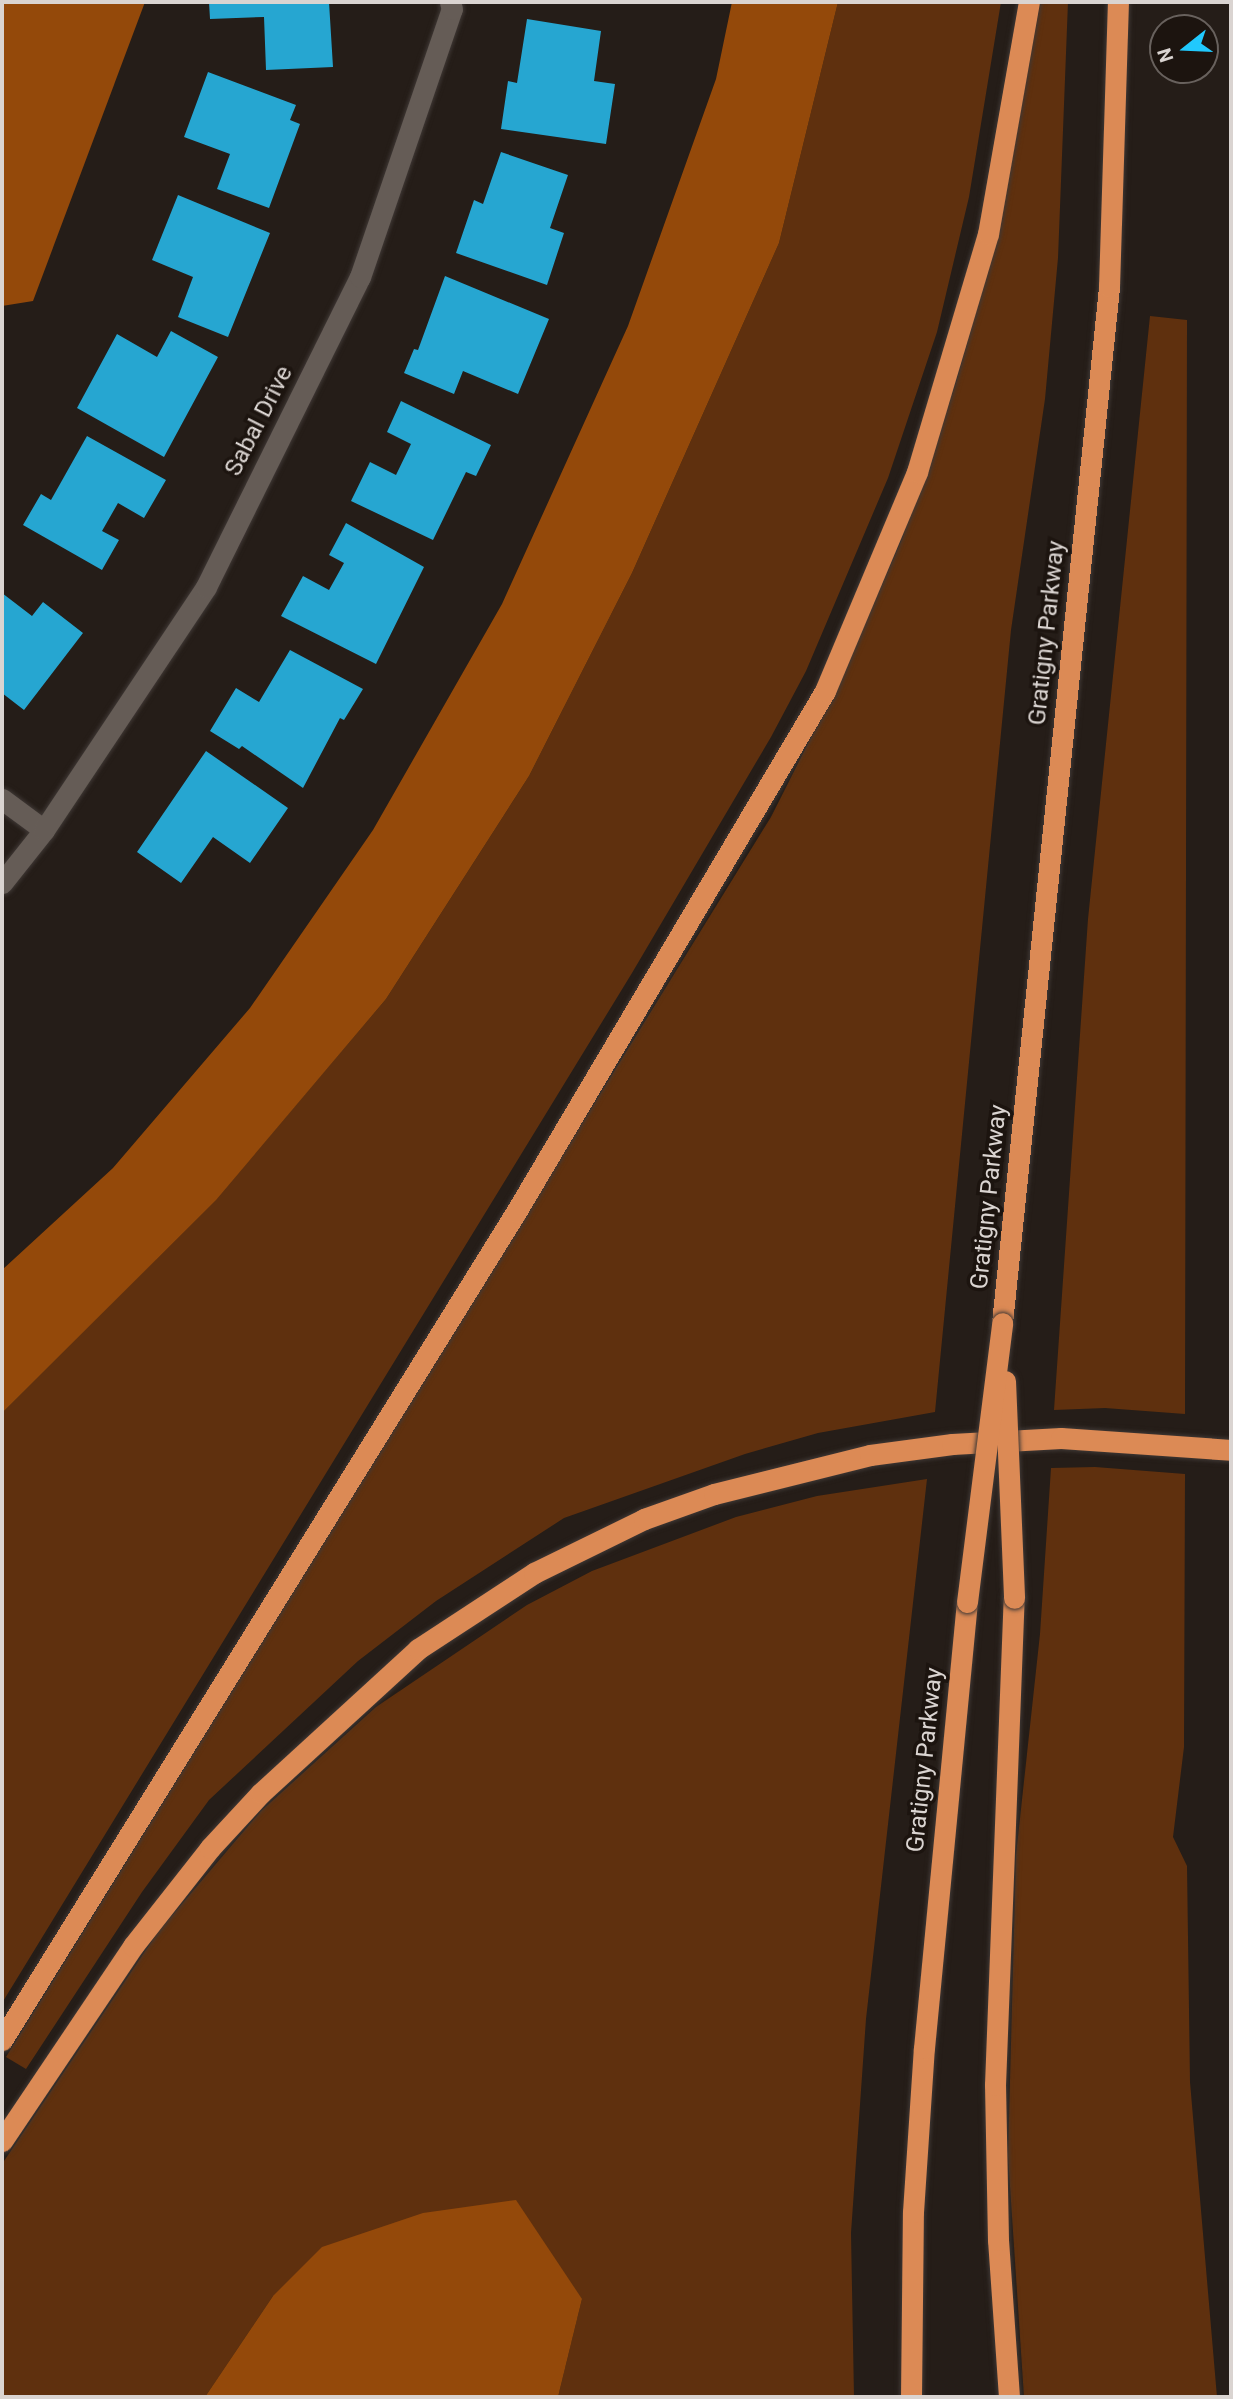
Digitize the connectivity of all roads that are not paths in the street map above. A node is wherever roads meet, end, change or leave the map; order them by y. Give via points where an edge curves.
1 (450, 2) edge
2 (1029, 2) edge
3 (1118, 2) edge
4 (2, 799) edge
5 (44, 830) junction
6 (2, 883) edge
7 (1002, 1323) junction
8 (1231, 1450) edge
9 (2, 2040) edge
10 (2, 2141) edge
11 (911, 2397) edge
12 (1009, 2397) edge

1 - 5 street, Sabal Drive via 452,9 360,277 206,587
2 - 9 highway via 988,233 933,419 917,472 825,691 516,1212
3 - 7 highway, Gratigny Parkway via 1109,287
4 - 5 street
5 - 6 street, Sabal Drive
7 - 11 highway, Gratigny Parkway, bridge via 967,1602 924,2049 914,2212
7 - 12 highway, bridge via 1014,1598 995,2085 998,2240
8 - 10 highway via 1061,1438 870,1455 714,1494 633,1523 534,1573 418,1649 261,1793 140,1936

